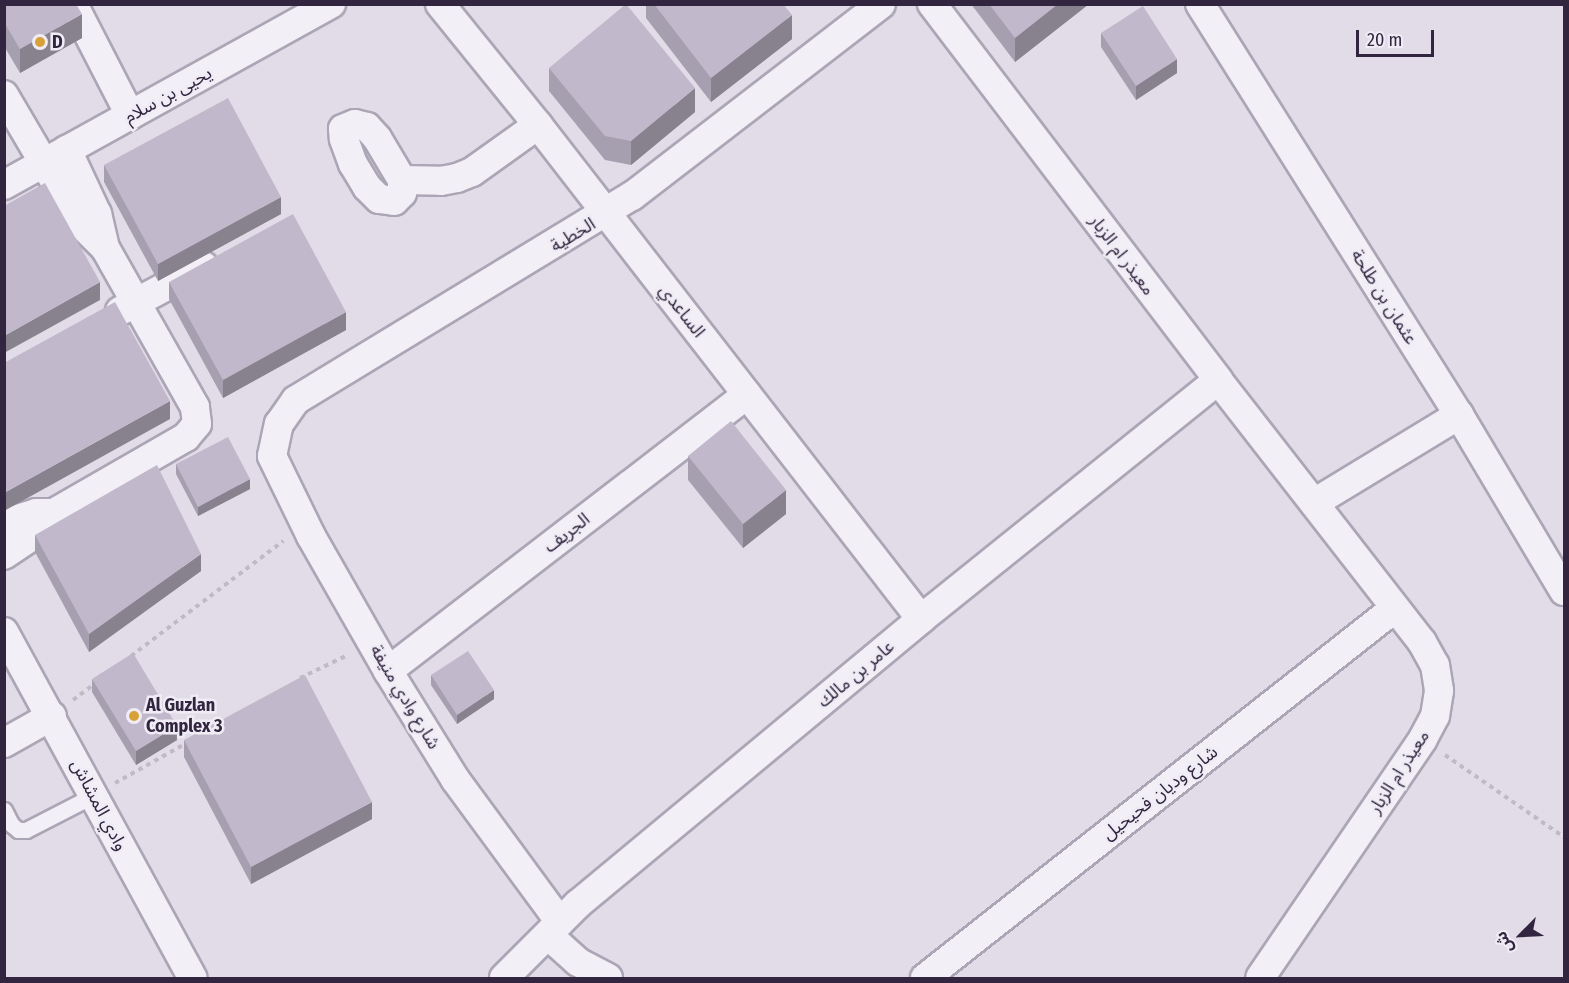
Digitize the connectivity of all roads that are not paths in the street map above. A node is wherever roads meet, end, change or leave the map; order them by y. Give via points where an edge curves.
1 (73, 4) edge
2 (331, 4) edge
3 (440, 4) edge
4 (881, 4) edge
5 (932, 4) edge
6 (1200, 4) edge
7 (4, 95) edge
8 (130, 115) junction
9 (538, 124) junction
10 (55, 157) junction
11 (402, 180) dead end
12 (4, 185) edge
13 (607, 214) junction
14 (230, 251) edge
15 (136, 302) junction
16 (95, 324) edge
17 (1218, 380) junction
18 (747, 395) junction
19 (1459, 416) junction
20 (272, 456) joint
21 (1314, 503) junction
22 (54, 513) junction
23 (4, 523) edge
24 (4, 555) edge
25 (1564, 591) edge
26 (1395, 608) junction
27 (921, 619) junction
28 (8, 648) edge
29 (388, 671) junction
30 (52, 716) junction
31 (4, 743) edge
32 (94, 795) junction
33 (4, 810) edge
34 (554, 928) junction
35 (193, 978) edge
36 (504, 978) edge
37 (608, 978) edge
38 (925, 978) edge
39 (1260, 978) edge

1 - 8 street
2 - 8 street, يحيى بن سلام
3 - 9 street, الساعدي
4 - 13 street, الخطية
5 - 17 street, معيذر ام الزبار
6 - 19 street, عثمان بن طلحة
7 - 10 street
8 - 10 street, يحيى بن سلام
9 - 11 street via 458,178 441,182
9 - 13 street, الساعدي
10 - 12 street, يحيى بن سلام
10 - 15 street via 78,221 105,248
13 - 18 street, الساعدي
13 - 20 street, الخطية via 296,400 279,424
14 - 15 street
15 - 16 street
15 - 22 street via 195,407 198,424 186,437
17 - 21 street, معيذر ام الزبار
17 - 27 street, عامر بن مالك
18 - 27 street, الساعدي
18 - 29 street, الجريف
19 - 21 street
19 - 25 street, عثمان بن طلحة
20 - 29 street, شارع وادي منيفة via 305,525
21 - 26 street, معيذر ام الزبار
22 - 23 street via 36,513
22 - 24 street via 35,534
26 - 38 street, شارع وديان فحيحيل
26 - 39 street, معيذر ام الزبار via 1435,665 1439,691 1435,716
27 - 34 street, عامر بن مالك
28 - 30 street, وادي المشاش
29 - 34 street, شارع وادي منيفة
30 - 31 street
30 - 32 street, وادي المشاش
32 - 33 lane via 26,830 18,830
32 - 35 street, وادي المشاش
34 - 36 street, عامر بن مالك
34 - 37 street via 578,962

